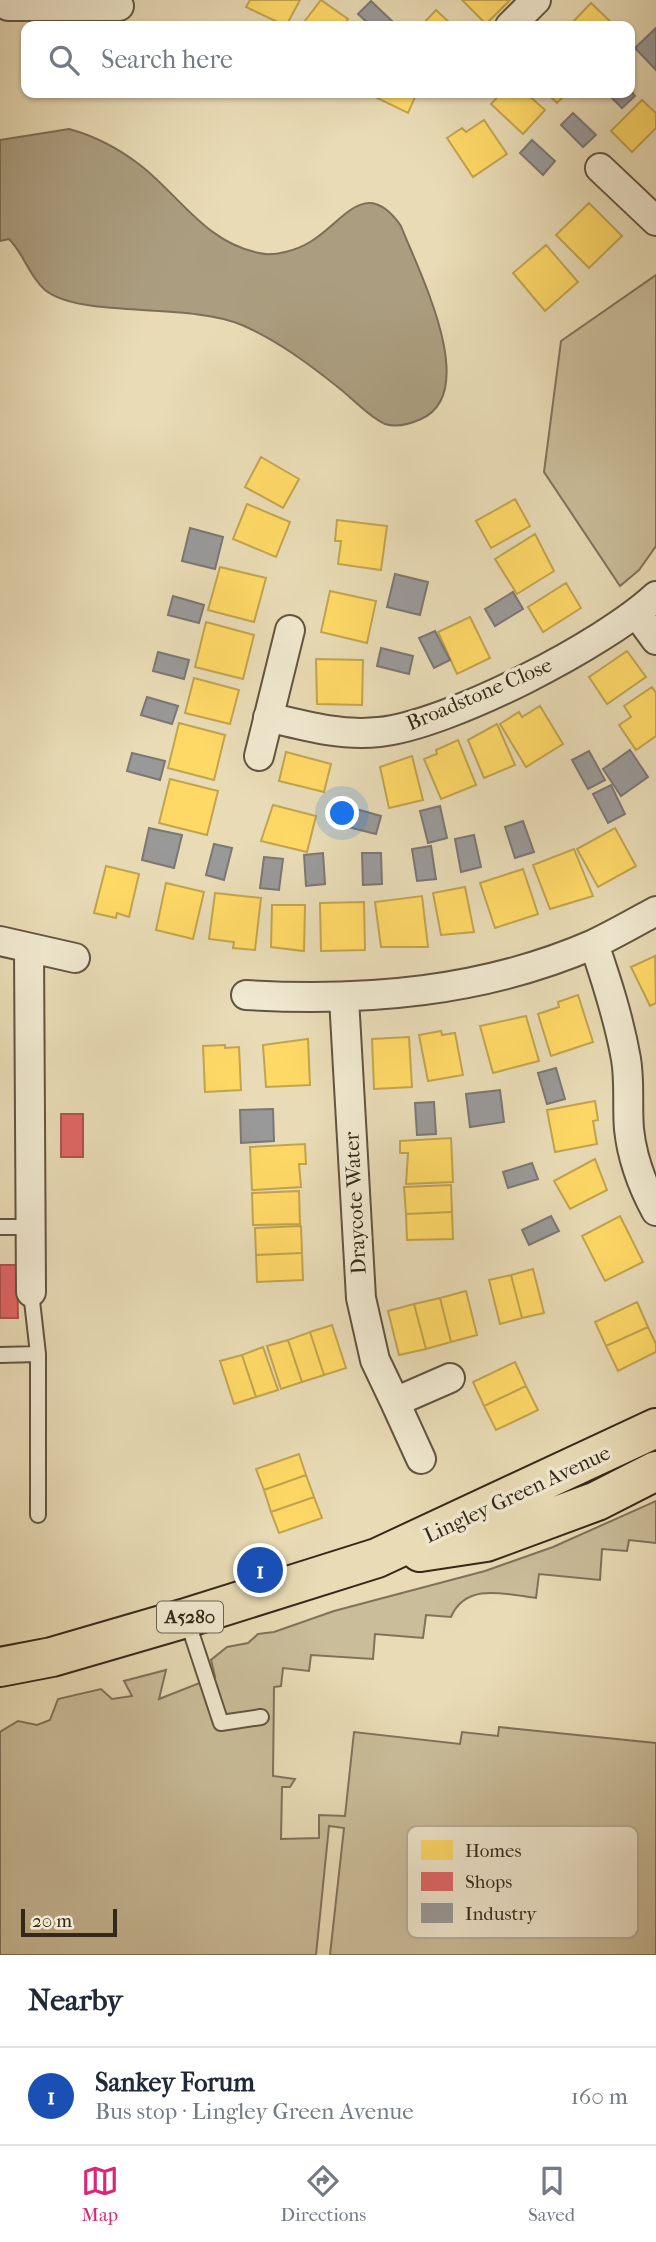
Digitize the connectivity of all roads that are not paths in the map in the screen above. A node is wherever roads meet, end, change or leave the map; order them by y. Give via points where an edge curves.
1 (536, 0) edge
2 (46, 3) edge
3 (8, 5) dead end
4 (119, 6) dead end
5 (515, 21) edge
6 (600, 168) dead end
7 (656, 221) edge
8 (647, 605) edge
9 (290, 630) dead end
10 (656, 640) edge
11 (268, 717) junction
12 (259, 756) dead end
13 (656, 911) edge
14 (0, 941) edge
15 (594, 944) junction
16 (29, 948) junction
17 (75, 958) dead end
18 (246, 995) dead end
19 (344, 998) junction
20 (656, 1211) edge
21 (0, 1227) edge
22 (30, 1227) junction
23 (31, 1292) joint
24 (0, 1354) edge
25 (38, 1354) junction
26 (450, 1378) dead end
27 (395, 1402) junction
28 (656, 1428) edge
29 (421, 1460) dead end
30 (656, 1472) edge
31 (38, 1515) dead end
32 (377, 1558) junction
33 (186, 1618) junction
34 (0, 1667) edge
35 (261, 1717) dead end

1 - 5 street
2 - 3 street
2 - 4 street
6 - 7 street
8 - 10 street
8 - 11 street, Broadstone Close via 498,691 401,729 356,734
9 - 11 street
11 - 12 street
13 - 15 street
14 - 16 street
15 - 19 street via 455,986
15 - 20 street via 612,995 626,1061 634,1157
16 - 17 street
16 - 22 street
18 - 19 street
19 - 27 street, Draycote Water via 361,1298 375,1360
21 - 22 lane
22 - 23 street
23 - 25 lane
24 - 25 lane
25 - 31 lane
26 - 27 street
27 - 29 street, Draycote Water
28 - 32 main road, Lingley Green Avenue / A5280
30 - 32 main road, Lingley Green Avenue / A5280 via 597,1501 486,1542
32 - 33 main road, Lingley Green Avenue / A5280
33 - 34 main road, Lingley Green Avenue / A5280 via 52,1657
33 - 35 lane via 220,1723

